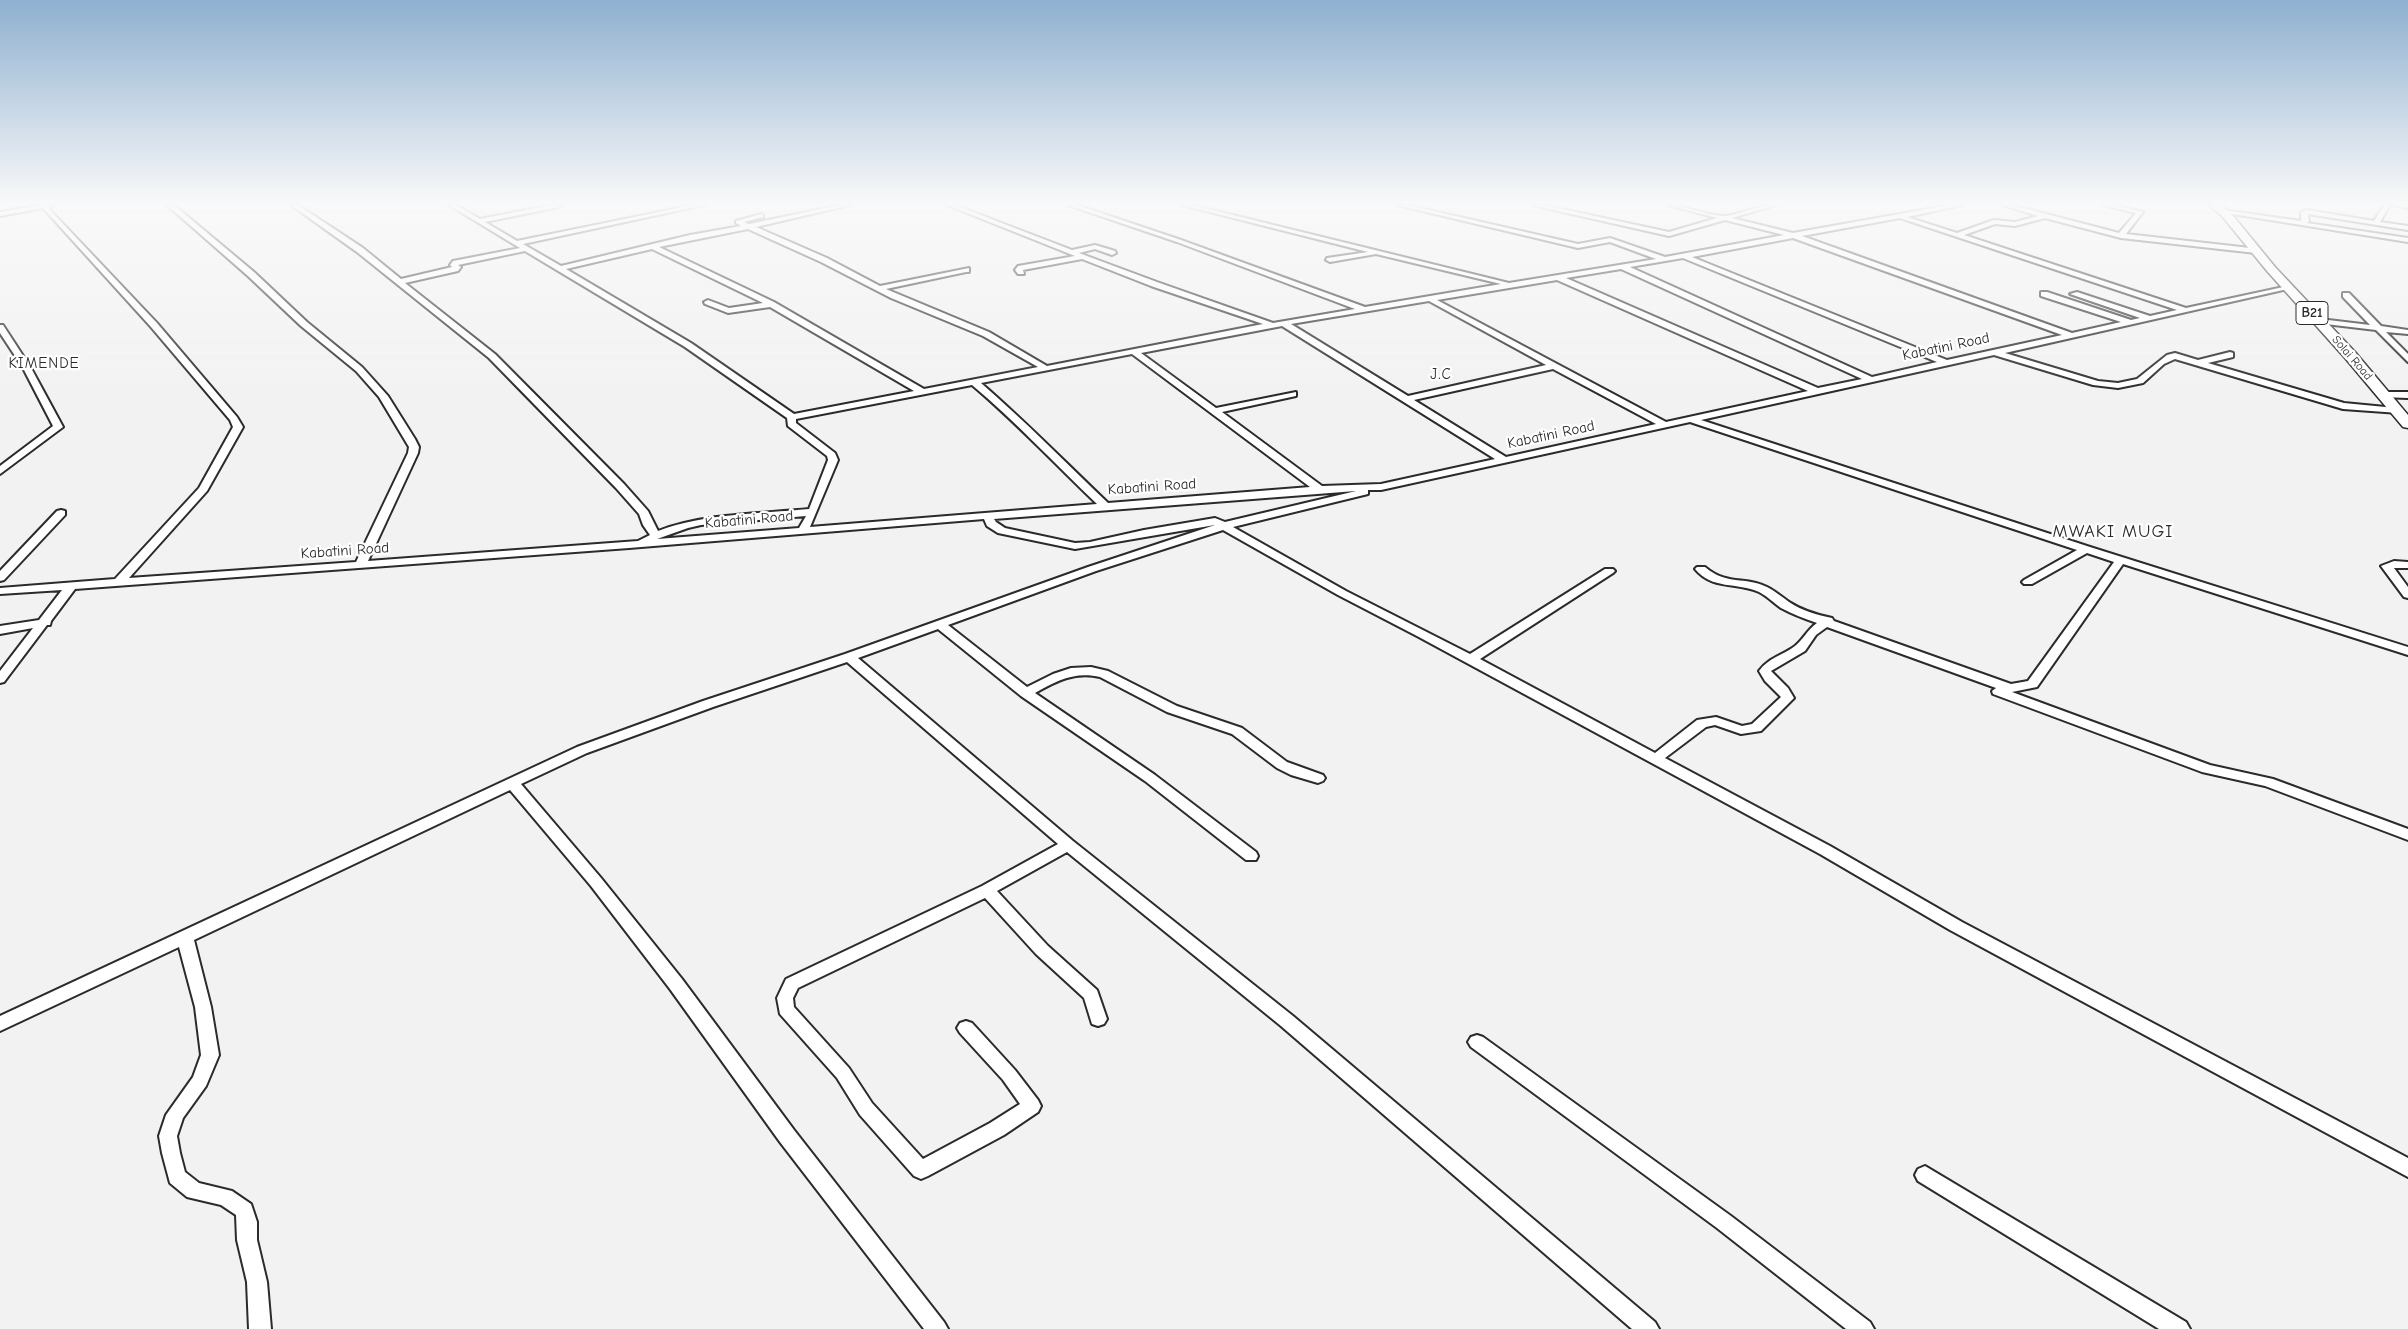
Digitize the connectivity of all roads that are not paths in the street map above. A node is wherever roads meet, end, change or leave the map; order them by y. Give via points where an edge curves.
1 (99, 267) edge
2 (243, 267) edge
3 (381, 267) edge
4 (457, 267) edge
5 (556, 267) edge
6 (567, 267) edge
7 (695, 267) edge
8 (835, 267) edge
9 (1026, 267) edge
10 (1114, 267) edge
11 (1250, 267) edge
12 (1439, 267) edge
13 (1623, 267) joint
14 (1711, 267) edge
15 (1881, 267) edge
16 (2053, 267) edge
17 (2270, 267) edge
18 (559, 269) junction
19 (966, 270) dead end
20 (1021, 272) dead end
21 (1559, 278) junction
22 (399, 282) junction
23 (1513, 285) junction
24 (879, 288) junction
25 (2288, 288) junction
26 (2044, 294) dead end
27 (2074, 294) dead end
28 (2346, 295) dead end
29 (1429, 298) junction
30 (708, 302) dead end
31 (771, 304) junction
32 (1362, 309) junction
33 (2185, 310) junction
34 (2148, 318) junction
35 (2320, 321) junction
36 (2129, 322) junction
37 (1283, 323) junction
38 (1272, 325) junction
39 (0, 327) edge
40 (2381, 330) junction
41 (2408, 332) edge
42 (2071, 335) junction
43 (1134, 351) junction
44 (1995, 352) junction
45 (2230, 355) dead end
46 (2408, 359) edge
47 (2197, 362) junction
48 (1946, 363) junction
49 (1556, 366) junction
50 (1047, 369) junction
51 (1870, 379) junction
52 (974, 382) junction
53 (1816, 391) junction
54 (922, 392) junction
55 (1293, 394) dead end
56 (2383, 395) junction
57 (2408, 395) edge
58 (1408, 399) junction
59 (1215, 411) junction
60 (2396, 411) junction
61 (792, 417) junction
62 (1690, 419) junction
63 (2408, 424) edge
64 (1665, 425) junction
65 (1504, 460) junction
66 (0, 471) edge
67 (1381, 487) junction
68 (1320, 489) junction
69 (1105, 506) junction
70 (813, 512) junction
71 (61, 513) dead end
72 (988, 515) junction
73 (1224, 526) junction
74 (802, 531) junction
75 (656, 536) junction
76 (629, 545) junction
77 (2086, 549) junction
78 (2121, 560) junction
79 (360, 565) junction
80 (2408, 566) edge
81 (1701, 569) dead end
82 (1609, 571) dead end
83 (0, 578) edge
84 (119, 582) junction
85 (2028, 582) dead end
86 (72, 586) junction
87 (0, 591) edge
88 (2408, 595) edge
89 (1828, 621) junction
90 (46, 622) junction
91 (939, 624) junction
92 (0, 630) edge
93 (2408, 651) edge
94 (849, 657) junction
95 (1470, 660) junction
96 (0, 679) edge
97 (1994, 690) dead end
98 (1026, 693) junction
99 (1654, 760) junction
100 (1318, 778) dead end
101 (512, 783) junction
102 (2408, 835) edge
103 (1068, 845) junction
104 (1251, 856) dead end
105 (987, 890) junction
106 (185, 937) junction
107 (1098, 1019) dead end
108 (0, 1024) edge
109 (966, 1028) dead end
110 (1477, 1042) dead end
111 (2408, 1168) edge
112 (1925, 1175) dead end
113 (260, 1329) edge
114 (937, 1329) edge
115 (1648, 1329) edge
116 (1863, 1329) edge
117 (2179, 1329) edge

1 - 84 street via 154,325 238,427 203,489
2 - 79 street via 359,370 383,396 414,447
3 - 22 street
4 - 22 street
5 - 18 street
6 - 18 street
7 - 31 street
8 - 24 street
9 - 20 street via 1021,268
10 - 38 street
11 - 32 street
12 - 23 street
13 - 21 street
13 - 51 street
14 - 48 street
15 - 42 street
16 - 33 street
17 - 25 highway, Solai Road / B21
18 - 61 street via 688,345
19 - 24 street
21 - 23 street
21 - 53 street
22 - 75 street via 470,337 512,375 620,486 644,513
23 - 29 street
24 - 50 street via 986,334
25 - 33 street, Kabatini Road
25 - 35 highway, Solai Road / B21
26 - 36 street
27 - 34 street
28 - 40 street
29 - 32 street
29 - 49 street
30 - 31 street via 728,311
31 - 54 street
32 - 37 street
33 - 34 street, Kabatini Road
34 - 36 street, Kabatini Road
35 - 40 street
35 - 56 highway, Solai Road / B21
36 - 42 street, Kabatini Road
37 - 38 street
37 - 58 street
38 - 43 street
39 - 66 street via 27,368 58,427
40 - 41 street
40 - 46 street
42 - 44 street, Kabatini Road
43 - 50 street
43 - 59 street
44 - 47 street via 2110,386 2138,382 2168,357
44 - 48 street, Kabatini Road
45 - 47 street
47 - 60 street via 2343,406
48 - 51 street, Kabatini Road
49 - 58 street
49 - 64 street
50 - 52 street
51 - 53 street, Kabatini Road
52 - 54 street
52 - 69 street
53 - 62 street, Kabatini Road
54 - 61 street
55 - 59 street
56 - 57 street
56 - 60 highway, Solai Road / B21
58 - 65 street
59 - 68 street
60 - 63 highway, Solai Road / B21
61 - 70 street via 791,424 832,455 833,460
62 - 64 street, Kabatini Road
62 - 77 street
64 - 65 street, Kabatini Road
65 - 67 street, Kabatini Road
67 - 68 street, Kabatini Road
67 - 73 street
68 - 69 street, Kabatini Road
69 - 72 street, Kabatini Road
70 - 74 street
70 - 75 street via 685,524
71 - 83 street
72 - 73 street via 991,524 1002,532 1075,546 1215,521
72 - 74 street, Kabatini Road
73 - 91 street
73 - 95 street
74 - 76 street, Kabatini Road
75 - 76 street
76 - 79 street, Kabatini Road
77 - 78 street
77 - 85 street
78 - 89 street via 2064,644 2032,684 2010,688
78 - 93 street
79 - 84 street, Kabatini Road
80 - 88 street via 2387,566
81 - 89 street via 1710,578 1762,589 1805,615
82 - 95 street
84 - 86 street, Kabatini Road
86 - 87 street, Kabatini Road
86 - 90 street
89 - 99 street via 1812,632 1801,648 1765,671 1788,698 1756,728 1741,730 1716,721 1702,723
90 - 92 street
90 - 96 street
91 - 94 street
91 - 98 street
94 - 101 street via 591,747
94 - 103 street
95 - 99 street
97 - 102 street via 2207,769 2268,782
98 - 100 street via 1052,678 1078,671 1105,673 1171,708 1239,732 1289,769
98 - 104 street via 1150,778
99 - 111 street
101 - 106 street
101 - 114 street via 670,976 787,1136
103 - 105 street
103 - 115 street via 1287,1021
105 - 107 street via 1042,950 1091,995
105 - 109 street via 792,984 785,998 786,1009 797,1023 843,1073 866,1109 921,1170 1032,1106
106 - 108 street
106 - 113 street via 203,1007 210,1054 200,1081 175,1115 168,1136 171,1153 178,1177 194,1191 224,1197 244,1210
110 - 116 street via 1724,1222
112 - 117 street

